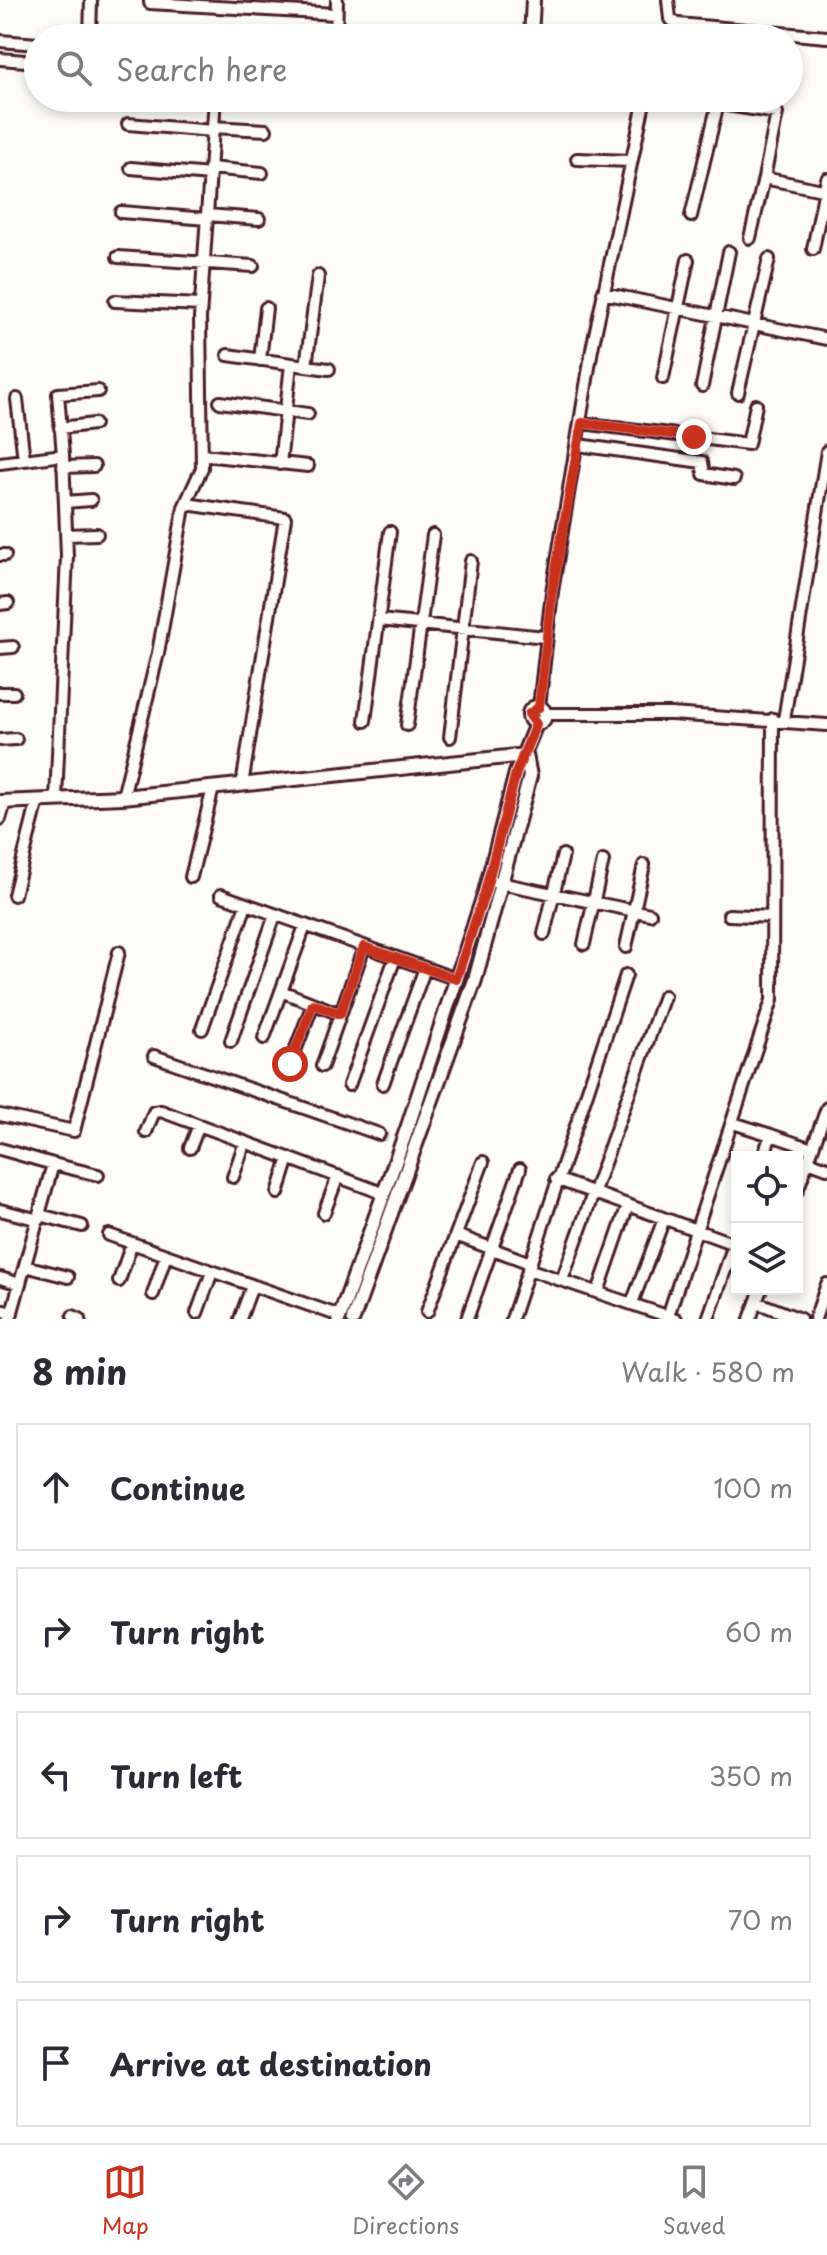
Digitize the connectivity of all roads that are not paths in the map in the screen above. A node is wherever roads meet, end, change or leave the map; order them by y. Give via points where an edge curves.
1 (91, 0) edge
2 (150, 0) edge
3 (337, 0) edge
4 (533, 0) edge
5 (668, 0) edge
6 (336, 14) junction
7 (90, 24) edge
8 (336, 24) edge
9 (532, 24) edge
10 (678, 24) edge
11 (803, 35) edge
12 (827, 37) edge
13 (0, 41) edge
14 (24, 43) edge
15 (0, 59) edge
16 (24, 61) edge
17 (214, 112) edge
18 (642, 112) edge
19 (716, 112) edge
20 (771, 112) edge
21 (128, 124) dead end
22 (213, 129) junction
23 (266, 130) dead end
24 (577, 159) dead end
25 (631, 161) junction
26 (131, 168) dead end
27 (210, 172) junction
28 (262, 173) dead end
29 (764, 178) junction
30 (826, 187) edge
31 (121, 212) dead end
32 (691, 216) dead end
33 (207, 217) junction
34 (259, 219) dead end
35 (750, 238) dead end
36 (813, 249) dead end
37 (729, 252) dead end
38 (118, 257) dead end
39 (769, 259) dead end
40 (688, 260) dead end
41 (204, 263) junction
42 (253, 266) dead end
43 (318, 276) dead end
44 (603, 293) junction
45 (115, 301) dead end
46 (201, 305) junction
47 (266, 308) dead end
48 (678, 308) junction
49 (716, 316) junction
50 (753, 324) junction
51 (827, 339) edge
52 (228, 355) dead end
53 (260, 360) junction
54 (291, 364) junction
55 (306, 366) junction
56 (329, 369) dead end
57 (663, 378) dead end
58 (702, 386) dead end
59 (98, 391) dead end
60 (738, 393) dead end
61 (17, 399) dead end
62 (220, 402) dead end
63 (756, 405) dead end
64 (286, 410) junction
65 (308, 414) dead end
66 (582, 423) junction
67 (94, 424) dead end
68 (60, 428) junction
69 (578, 445) junction
70 (827, 451) edge
71 (63, 455) junction
72 (204, 455) junction
73 (24, 460) junction
74 (0, 463) edge
75 (280, 464) junction
76 (94, 466) dead end
77 (308, 466) dead end
78 (63, 467) junction
79 (734, 479) dead end
80 (91, 500) dead end
81 (65, 502) junction
82 (186, 504) junction
83 (390, 532) dead end
84 (97, 534) dead end
85 (66, 535) junction
86 (433, 535) dead end
87 (471, 561) dead end
88 (379, 620) junction
89 (420, 623) junction
90 (465, 627) junction
91 (545, 637) junction
92 (13, 647) dead end
93 (0, 648) edge
94 (0, 693) edge
95 (14, 693) dead end
96 (540, 715) junction
97 (778, 720) junction
98 (365, 721) dead end
99 (407, 725) dead end
100 (827, 725) edge
101 (450, 737) dead end
102 (16, 739) dead end
103 (0, 740) edge
104 (526, 755) junction
105 (242, 785) junction
106 (213, 788) junction
107 (123, 797) junction
108 (56, 799) junction
109 (38, 800) junction
110 (2, 802) edge
111 (0, 819) edge
112 (563, 855) dead end
113 (603, 861) dead end
114 (644, 865) dead end
115 (191, 877) dead end
116 (489, 880) junction
117 (503, 884) junction
118 (554, 894) junction
119 (14, 895) dead end
120 (221, 895) dead end
121 (594, 902) junction
122 (246, 905) junction
123 (633, 911) junction
124 (650, 914) dead end
125 (275, 915) junction
126 (729, 915) dead end
127 (772, 917) junction
128 (305, 926) junction
129 (544, 934) dead end
130 (584, 944) dead end
131 (364, 947) junction
132 (626, 947) dead end
133 (119, 952) dead end
134 (395, 958) junction
135 (425, 968) junction
136 (626, 975) dead end
137 (456, 979) junction
138 (281, 991) junction
139 (664, 996) dead end
140 (313, 1004) junction
141 (340, 1014) junction
142 (202, 1029) dead end
143 (264, 1038) dead end
144 (231, 1041) dead end
145 (154, 1056) dead end
146 (290, 1064) dead end
147 (322, 1066) dead end
148 (383, 1084) dead end
149 (349, 1085) dead end
150 (827, 1108) edge
151 (0, 1115) edge
152 (733, 1123) junction
153 (199, 1125) junction
154 (146, 1132) dead end
155 (379, 1134) tunnel mouth
156 (771, 1135) junction
157 (245, 1142) junction
158 (404, 1142) junction
159 (190, 1148) dead end
160 (0, 1149) edge
161 (812, 1149) junction
162 (765, 1151) edge
163 (289, 1158) junction
164 (808, 1161) junction
165 (483, 1162) dead end
166 (53, 1164) junction
167 (827, 1168) edge
168 (520, 1169) dead end
169 (98, 1175) dead end
170 (803, 1175) edge
171 (338, 1176) junction
172 (233, 1177) dead end
173 (556, 1179) junction
174 (278, 1193) dead end
175 (593, 1193) junction
176 (385, 1194) junction
177 (628, 1205) junction
178 (0, 1210) edge
179 (324, 1213) dead end
180 (40, 1218) junction
181 (664, 1219) junction
182 (82, 1226) dead end
183 (698, 1231) junction
184 (109, 1235) dead end
185 (456, 1235) junction
186 (731, 1241) edge
187 (132, 1243) junction
188 (491, 1248) junction
189 (166, 1255) junction
190 (731, 1256) edge
191 (25, 1266) junction
192 (529, 1266) junction
193 (212, 1272) junction
194 (68, 1277) dead end
195 (0, 1278) edge
196 (562, 1280) junction
197 (119, 1281) dead end
198 (20, 1284) junction
199 (827, 1284) edge
200 (252, 1286) junction
201 (598, 1292) junction
202 (153, 1294) dead end
203 (759, 1295) edge
204 (756, 1302) junction
205 (632, 1303) junction
206 (0, 1310) edge
207 (427, 1312) dead end
208 (197, 1313) dead end
209 (13, 1317) edge
210 (344, 1318) edge
211 (672, 1318) edge
212 (240, 1319) edge
213 (467, 1319) edge
214 (512, 1319) edge
215 (708, 1319) edge
216 (750, 1319) edge
217 (800, 1319) edge
218 (815, 1319) edge

1 - 7 street
2 - 6 street
3 - 6 street
4 - 9 street
5 - 10 street via 670,19
6 - 8 street
11 - 12 street
13 - 14 street
15 - 16 street
17 - 22 street
18 - 25 street
19 - 32 street
20 - 29 street via 777,113
21 - 22 street
22 - 23 street
22 - 27 street
24 - 25 street
25 - 44 street
26 - 27 street
27 - 28 street
27 - 33 street
29 - 30 street
29 - 35 street
30 - 36 street
31 - 33 street
33 - 34 street
33 - 41 street
37 - 49 street
38 - 41 street
39 - 50 street
40 - 48 street
41 - 42 street
41 - 46 street
43 - 55 street
44 - 48 street
44 - 66 street
45 - 46 street
46 - 72 street
47 - 53 street
48 - 49 street
48 - 57 street
49 - 50 street
49 - 58 street
50 - 51 street
50 - 60 street
52 - 53 street
53 - 54 street
54 - 55 street
54 - 64 street
55 - 56 street
59 - 68 street via 58,394
61 - 73 street
62 - 64 street
63 - 66 street via 748,444
64 - 65 street
64 - 75 street
66 - 69 street
67 - 68 street
68 - 71 street
69 - 79 street via 702,462 704,474
69 - 91 street
70 - 97 street
71 - 73 street
71 - 78 street
72 - 75 street
72 - 82 street
73 - 74 street
75 - 77 street
76 - 78 street
78 - 81 street
80 - 81 street
81 - 85 street
82 - 105 street via 285,518
82 - 107 street
83 - 88 street
84 - 85 street
85 - 108 street
86 - 89 street
87 - 90 street
88 - 89 street
88 - 98 street
89 - 90 street
89 - 99 street
90 - 91 street
90 - 101 street
91 - 96 street
92 - 93 street
94 - 95 street
96 - 97 street
96 - 104 street
97 - 100 street
97 - 127 street
102 - 103 street
104 - 105 street
104 - 116 street via 516,773
104 - 117 street via 530,776
105 - 106 street
106 - 107 street
106 - 115 street
107 - 108 street
108 - 109 street
109 - 110 street
109 - 119 street
110 - 111 street
112 - 118 street
113 - 121 street
114 - 123 street
116 - 117 street
116 - 137 street
117 - 118 street
117 - 158 street via 475,980
118 - 121 street
118 - 129 street
120 - 122 street
121 - 123 street
121 - 130 street
122 - 125 street
122 - 142 street
123 - 124 street
123 - 132 street
125 - 128 street
125 - 144 street
126 - 127 street
127 - 152 street via 772,1000
128 - 131 street
128 - 138 street
131 - 134 street
131 - 141 street
133 - 151 street via 74,1131
134 - 135 street
134 - 149 street
135 - 137 street
135 - 148 street
136 - 173 street
137 - 158 street
138 - 140 street
138 - 143 street
139 - 175 street
140 - 141 street
140 - 146 street
141 - 147 street
145 - 155 street
150 - 161 street
152 - 156 street
152 - 183 street
153 - 154 street via 157,1110
153 - 157 street
153 - 159 street
156 - 161 street
156 - 162 street
157 - 163 street
157 - 172 street
158 - 176 street
158 - 210 street
160 - 166 street
161 - 164 street
163 - 171 street
163 - 174 street
164 - 167 street
164 - 170 street
165 - 185 street
166 - 169 street
166 - 180 street
168 - 188 street
171 - 176 street
171 - 179 street
173 - 175 street
173 - 192 street
175 - 177 street
175 - 196 street
176 - 210 street
177 - 181 street
177 - 201 street
178 - 180 street
180 - 182 street
180 - 191 street
181 - 183 street
181 - 205 street
183 - 186 street
183 - 211 street
184 - 187 street
185 - 188 street
185 - 207 street
187 - 189 street
187 - 197 street
188 - 192 street
188 - 213 street
189 - 193 street
189 - 202 street
190 - 215 street
191 - 194 street
191 - 198 street
192 - 196 street
192 - 214 street
193 - 200 street
193 - 208 street
195 - 198 street
196 - 201 street
198 - 209 street
199 - 218 street
200 - 210 street
200 - 212 street
201 - 205 street
203 - 204 street
204 - 216 street
204 - 217 street
205 - 211 street
206 - 209 street

